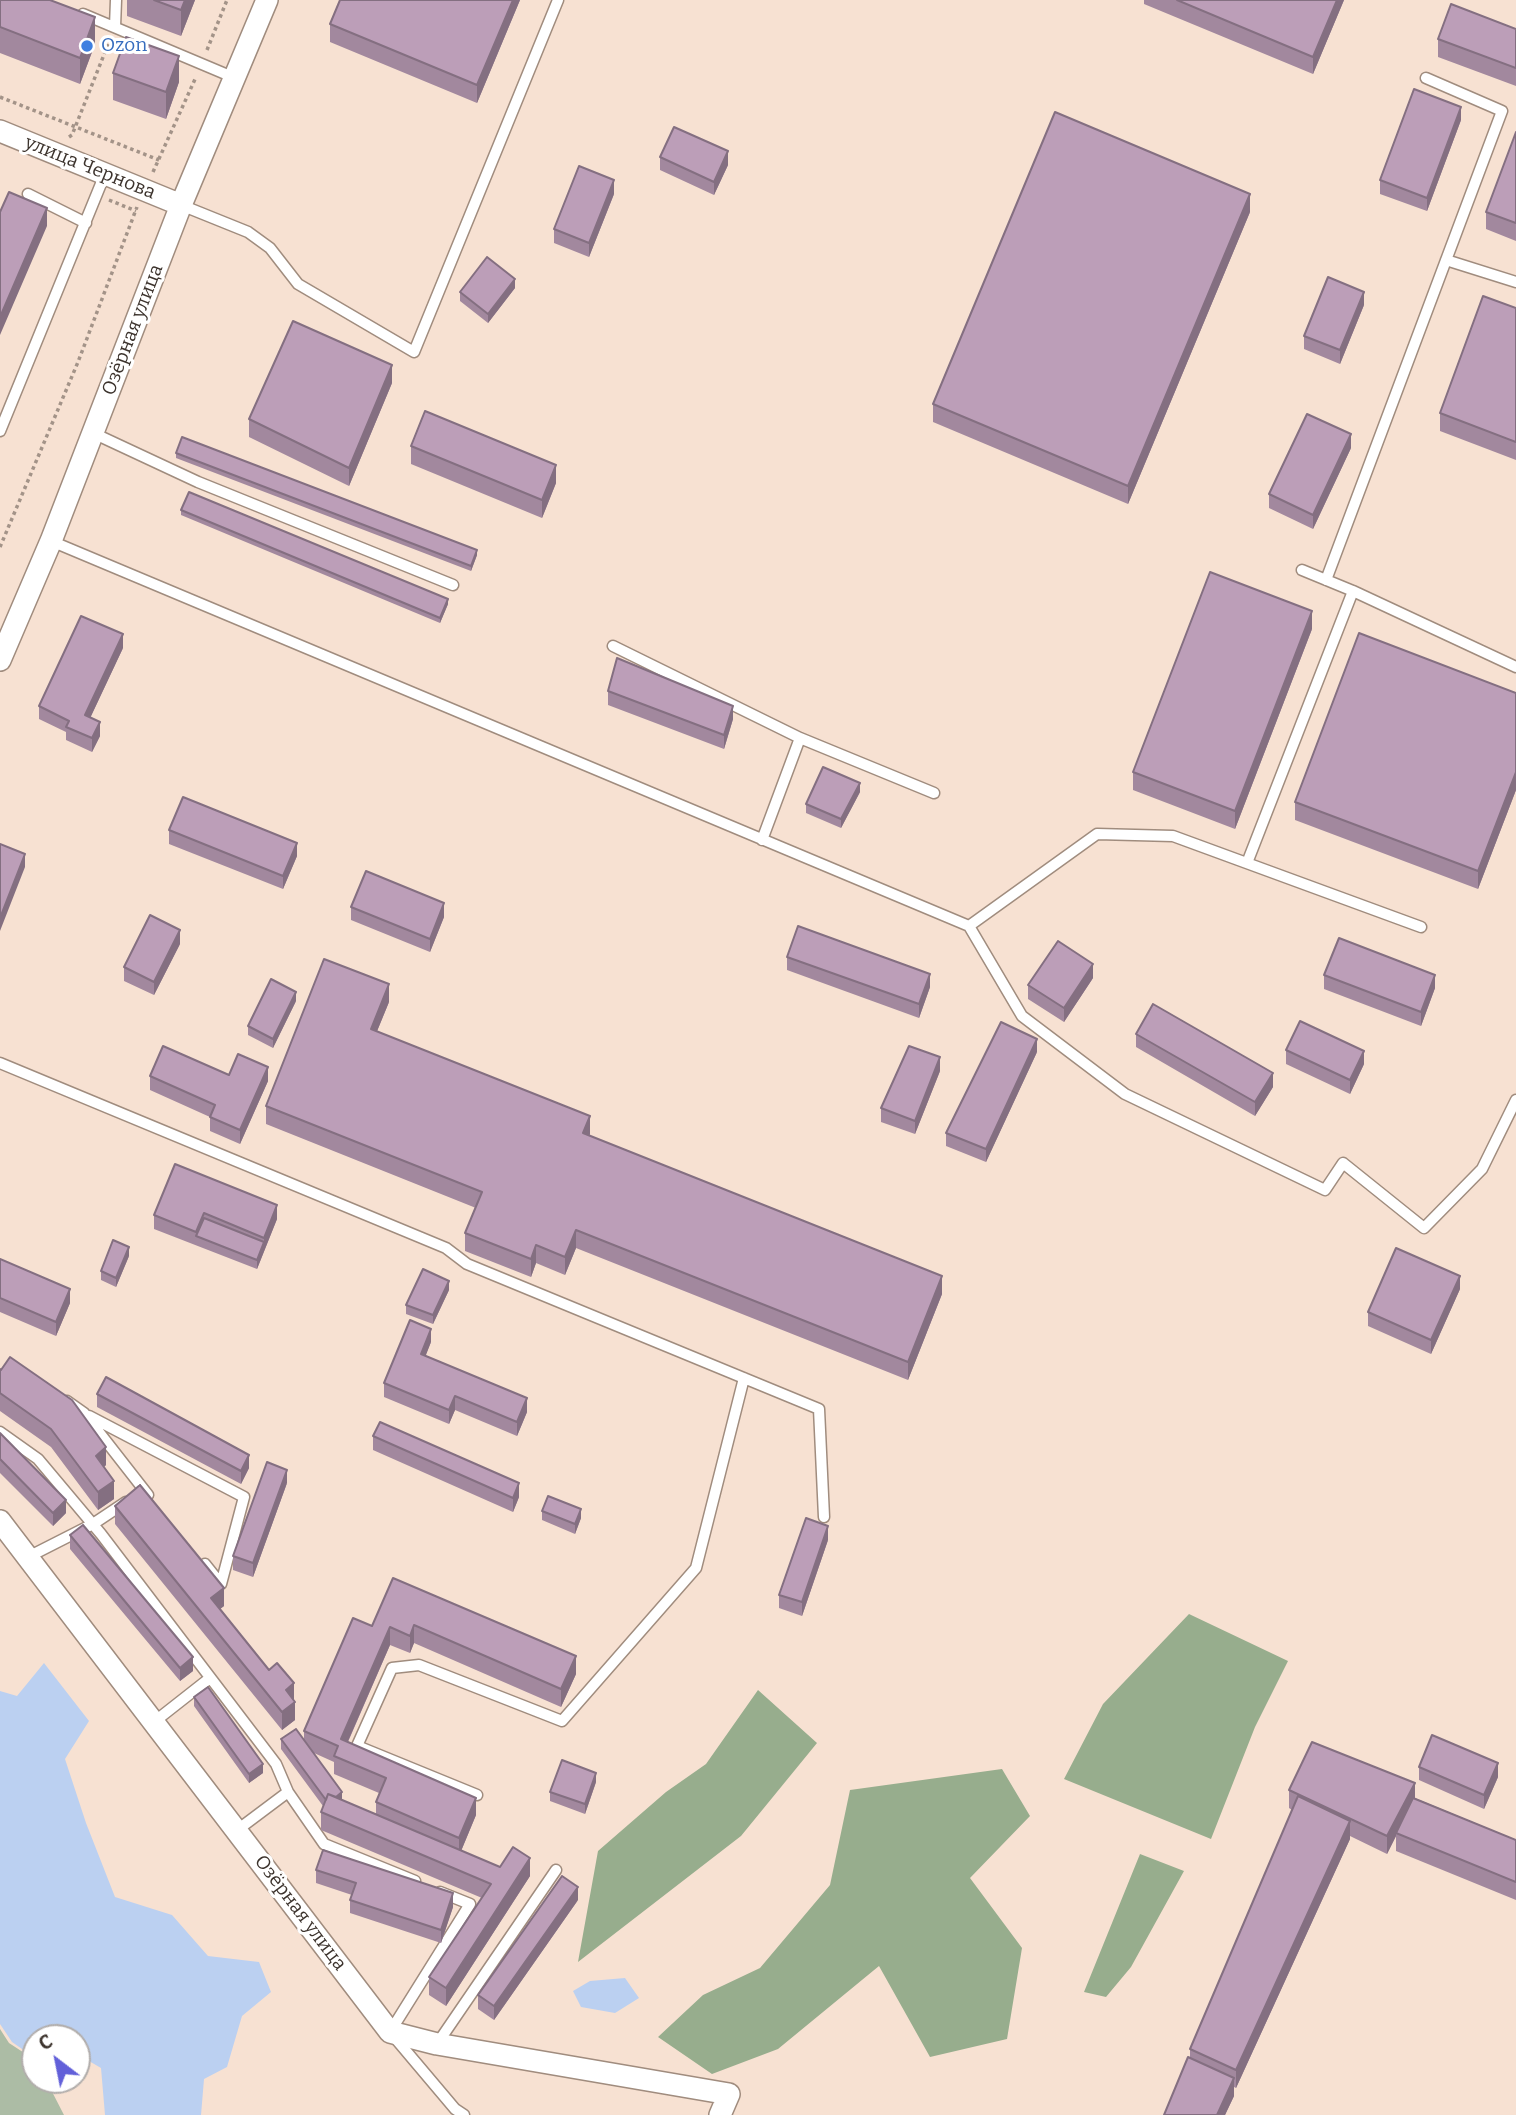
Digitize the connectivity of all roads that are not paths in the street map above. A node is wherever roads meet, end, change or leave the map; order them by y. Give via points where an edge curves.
1 (116, 0) edge
2 (267, 0) edge
3 (558, 0) edge
4 (71, 9) edge
5 (115, 27) junction
6 (235, 78) junction
7 (1426, 78) dead end
8 (0, 131) edge
9 (105, 174) junction
10 (28, 194) dead end
11 (181, 205) junction
12 (86, 223) junction
13 (1446, 260) junction
14 (1516, 282) edge
15 (0, 431) edge
16 (93, 433) junction
17 (51, 541) junction
18 (1302, 570) dead end
19 (1326, 580) junction
20 (453, 585) dead end
21 (1353, 591) junction
22 (6, 629) edge
23 (613, 646) dead end
24 (0, 660) edge
25 (1516, 667) edge
26 (800, 738) junction
27 (934, 793) dead end
28 (762, 840) junction
29 (1247, 863) junction
30 (969, 926) junction
31 (1421, 927) dead end
32 (0, 1063) edge
33 (1516, 1100) edge
34 (744, 1378) junction
35 (52, 1391) edge
36 (84, 1413) junction
37 (0, 1432) edge
38 (144, 1490) junction
39 (153, 1500) edge
40 (824, 1517) dead end
41 (0, 1521) edge
42 (93, 1524) junction
43 (195, 1552) edge
44 (28, 1557) junction
45 (210, 1678) junction
46 (154, 1722) junction
47 (288, 1792) junction
48 (477, 1795) edge
49 (236, 1831) junction
50 (556, 1870) dead end
51 (421, 1884) edge
52 (434, 1889) edge
53 (390, 2032) junction
54 (437, 2044) junction
55 (464, 2115) edge
56 (720, 2115) edge

1 - 5 lane
2 - 6 street, Озёрная улица
3 - 11 lane via 414,352 298,284 270,248 248,232
4 - 5 lane
5 - 6 lane
6 - 11 street, Озёрная улица
7 - 13 lane via 1502,111
8 - 9 street, улица Чернова
9 - 11 street, улица Чернова
9 - 12 lane
10 - 12 lane
11 - 16 street, Озёрная улица
12 - 15 lane
13 - 14 lane
13 - 19 lane
16 - 17 street, Озёрная улица
16 - 20 lane via 198,482
17 - 22 street, Озёрная улица
17 - 28 lane
18 - 19 lane
19 - 21 lane
21 - 25 lane
21 - 29 lane
22 - 24 street, Озёрная улица
23 - 26 lane
26 - 27 lane
26 - 28 lane
28 - 30 lane
29 - 30 lane via 1173,836 1097,834
29 - 31 lane
30 - 33 lane via 1023,1016 1125,1094 1325,1189 1342,1163 1424,1228 1482,1170
32 - 34 lane via 446,1248 467,1264
34 - 40 lane via 819,1409
34 - 48 lane via 696,1568 562,1721 419,1665 392,1668 357,1746
35 - 36 lane
36 - 38 lane
36 - 43 lane via 244,1497 220,1584
37 - 42 lane via 38,1459
38 - 39 lane
38 - 42 lane
41 - 44 street, Озёрная улица
42 - 44 lane
42 - 45 lane
44 - 46 street, Озёрная улица
45 - 46 lane
45 - 47 lane via 276,1764
46 - 49 street, Озёрная улица
47 - 49 lane
47 - 51 lane via 324,1844
49 - 53 street, Озёрная улица
50 - 54 lane
52 - 53 lane via 470,1904
53 - 54 street
53 - 55 lane
54 - 56 street via 729,2094

